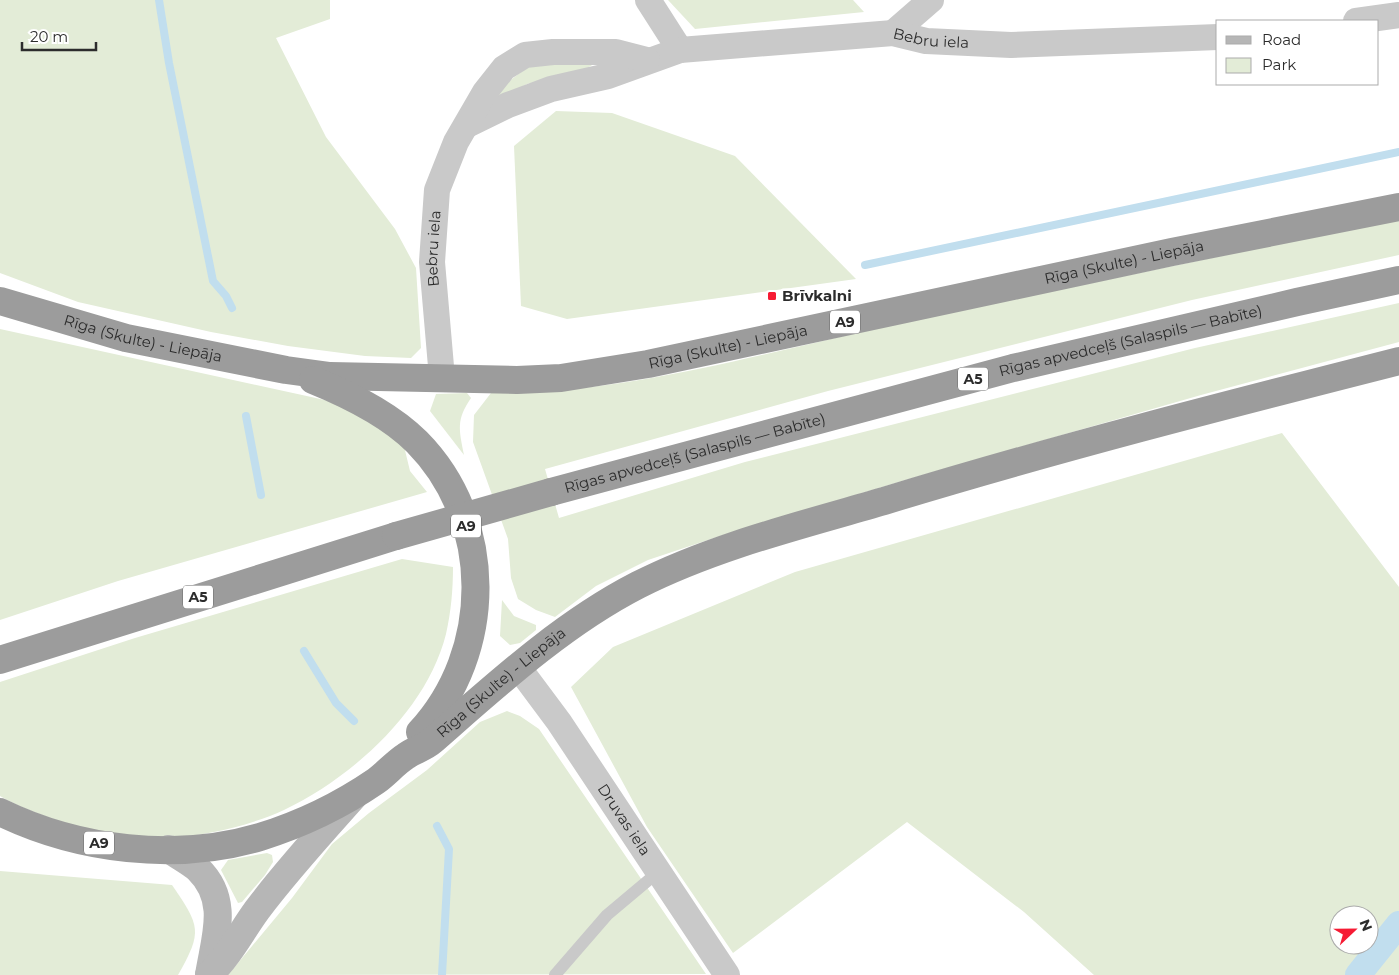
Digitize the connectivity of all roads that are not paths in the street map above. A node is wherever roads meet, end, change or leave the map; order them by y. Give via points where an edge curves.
1 (648, 0) edge
2 (931, 0) edge
3 (1399, 14) edge
4 (1362, 20) edge
5 (892, 33) junction
6 (1216, 37) edge
7 (680, 50) junction
8 (647, 60) junction
9 (467, 125) junction
10 (1399, 208) edge
11 (1399, 280) edge
12 (0, 301) edge
13 (1399, 361) edge
14 (286, 370) junction
15 (442, 378) junction
16 (0, 660) edge
17 (518, 667) junction
18 (406, 756) junction
19 (357, 793) junction
20 (0, 812) edge
21 (31, 826) junction
22 (0, 828) edge
23 (169, 849) junction
24 (657, 872) junction
25 (209, 975) edge
26 (555, 975) edge
27 (727, 975) edge

1 - 7 street
2 - 5 street
3 - 4 street
5 - 6 street, Bebru iela via 926,41 1011,45
5 - 7 street, Bebru iela
7 - 8 street, Bebru iela
8 - 9 street, Bebru iela via 608,76 551,89
8 - 9 street, Bebru iela via 616,52 525,55 500,74 485,92
9 - 15 street, Bebru iela via 456,142 437,190 432,262
10 - 15 highway, Rīga (Skulte) - Liepāja / A9 via 1163,254 605,372 544,378
11 - 16 highway, Rīgas apvedceļš (Salaspils — Babīte) / A5, bridge via 1013,368 552,492 396,536
12 - 14 highway, Rīga (Skulte) - Liepāja / A9 via 126,338
13 - 17 highway, Rīga (Skulte) - Liepāja / A9 via 1222,405 955,479 677,567 612,599
14 - 15 highway, Rīga (Skulte) - Liepāja / A9 via 330,376
14 - 18 highway, Rīga (Skulte) - Liepāja / A9 via 338,390 392,420 417,442 450,486 473,548 476,593 466,654 451,691 418,734
17 - 18 highway, Rīga (Skulte) - Liepāja / A9 via 429,744
17 - 24 street, Druvas iela via 559,722
18 - 19 highway, Rīga (Skulte) - Liepāja / A9
19 - 23 highway, Rīga (Skulte) - Liepāja / A9 via 305,821 257,838
19 - 25 main road via 299,858 256,911 225,960
20 - 21 highway, Rīga (Skulte) - Liepāja / A9
21 - 22 highway, A9
21 - 23 highway, Rīga (Skulte) - Liepāja / A9 via 108,845
23 - 25 main road via 198,869 218,903
24 - 26 lane via 608,915
24 - 27 street, Druvas iela

